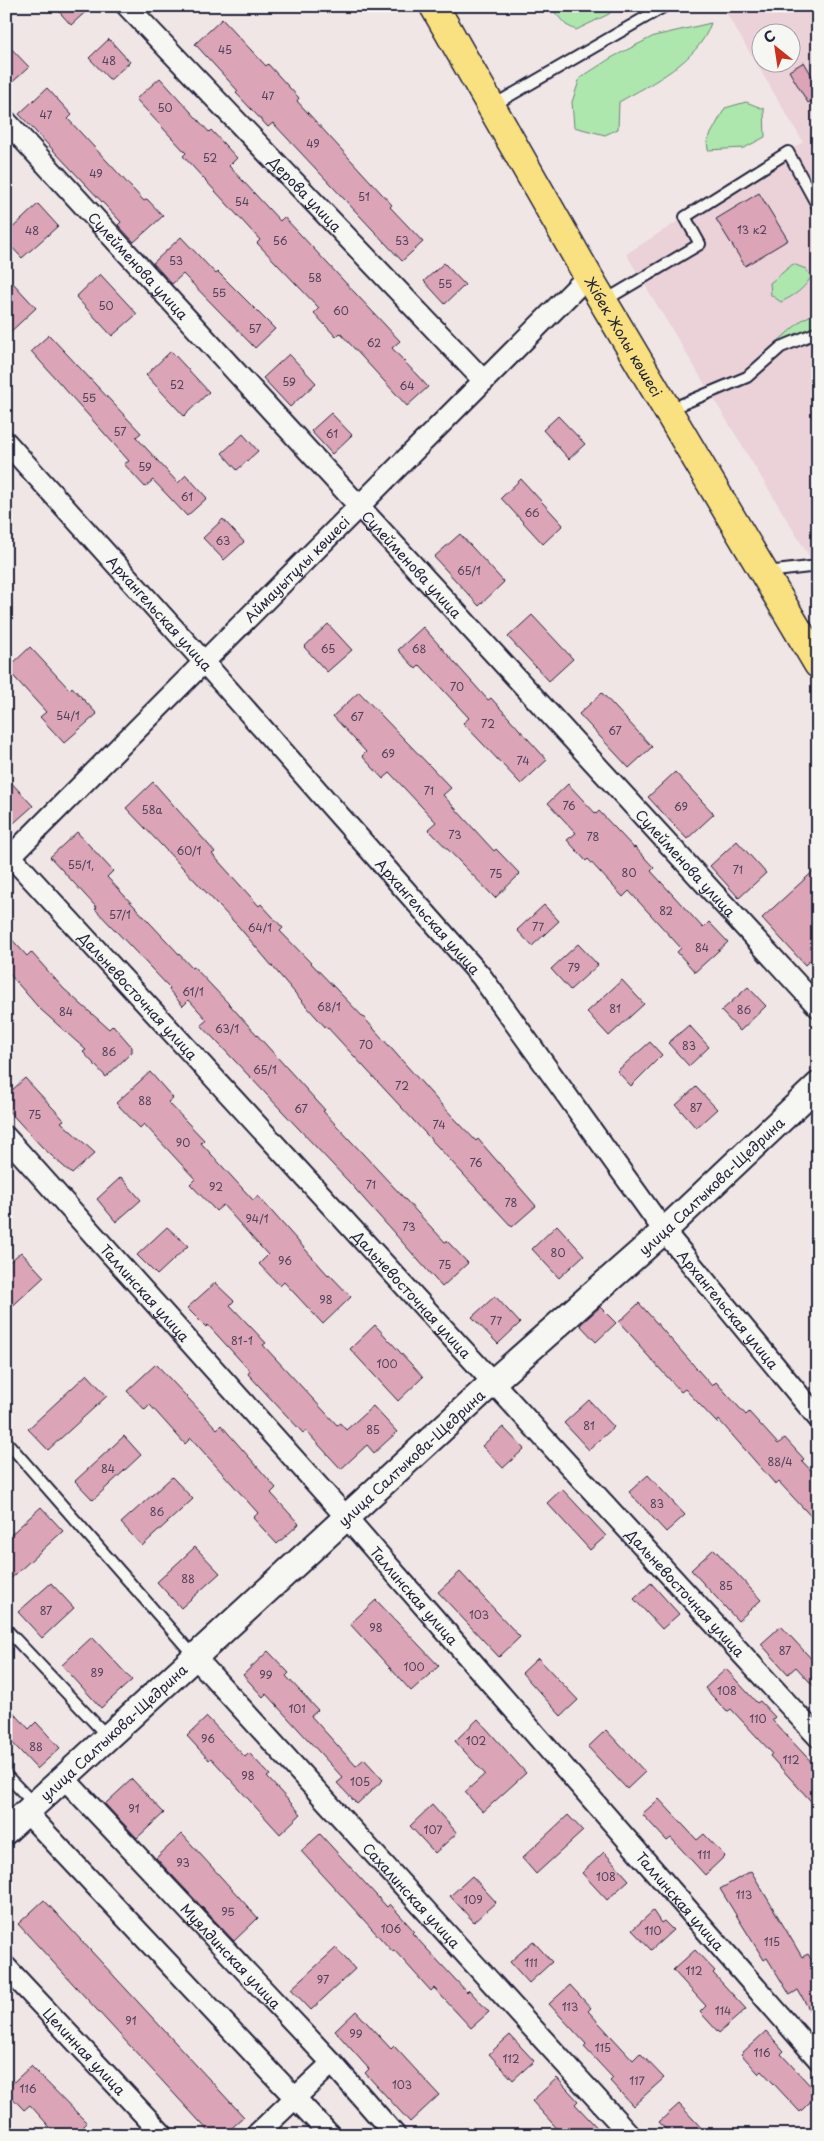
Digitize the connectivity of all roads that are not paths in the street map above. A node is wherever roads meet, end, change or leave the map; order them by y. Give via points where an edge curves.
1 (127, 6) edge
2 (434, 6) edge
3 (665, 6) edge
4 (491, 106) junction
5 (6, 121) edge
6 (818, 207) edge
7 (588, 276) junction
8 (604, 302) junction
9 (818, 332) edge
10 (484, 381) junction
11 (668, 410) junction
12 (6, 442) edge
13 (360, 506) junction
14 (818, 566) edge
15 (764, 573) junction
16 (203, 661) junction
17 (818, 664) edge
18 (8, 856) edge
19 (818, 1007) edge
20 (818, 1085) edge
21 (6, 1137) edge
22 (664, 1231) junction
23 (492, 1383) junction
24 (818, 1418) edge
25 (6, 1441) edge
26 (347, 1518) junction
27 (6, 1629) edge
28 (195, 1657) junction
29 (108, 1737) junction
30 (818, 1737) edge
31 (6, 1775) edge
32 (64, 1778) junction
33 (31, 1808) junction
34 (6, 1831) edge
35 (6, 1967) edge
36 (818, 2059) edge
37 (332, 2063) junction
38 (296, 2097) junction
39 (163, 2135) edge
40 (256, 2135) edge
41 (330, 2135) edge
42 (396, 2135) edge
43 (630, 2135) edge

1 - 10 street, Дерова улица
2 - 4 highway, Жібек Жолы көшесі
3 - 4 lane
4 - 7 highway, Жібек Жолы көшесі
5 - 13 street, Сулейменова улица
6 - 8 lane via 788,152 685,217 700,244
7 - 8 highway, Жібек Жолы көшесі
7 - 10 street, Аймауытұлы көшесі
8 - 11 highway, Жібек Жолы көшесі
9 - 11 lane via 781,346 747,377
10 - 13 street, Аймауытұлы көшесі
11 - 15 highway, Жібек Жолы көшесі
12 - 16 street, Архангельская улица
13 - 16 street, Аймауытұлы көшесі
13 - 19 street, Сулейменова улица
14 - 15 lane
15 - 17 highway, Жібек Жолы көшесі
16 - 18 street, Аймауытұлы көшесі
16 - 22 street, Архангельская улица via 481,976
18 - 23 street, Дальневосточная улица
20 - 22 street, улица Салтыкова-Щедрина
21 - 26 street, Таллинская улица
22 - 23 street, улица Салтыкова-Щедрина
22 - 24 street, Архангельская улица
23 - 26 street, улица Салтыкова-Щедрина
23 - 30 street, Дальневосточная улица
25 - 28 lane
26 - 28 street, улица Салтыкова-Щедрина
26 - 36 street, Таллинская улица
27 - 29 lane
28 - 29 street, улица Салтыкова-Щедрина
28 - 43 street, Сахалинская улица
29 - 32 street, улица Салтыкова-Щедрина
31 - 33 lane
32 - 33 street, улица Салтыкова-Щедрина
32 - 37 street, Муялдинская улица
33 - 34 street, улица Салтыкова-Щедрина
33 - 38 street
35 - 39 street, Целинная улица
37 - 38 street
37 - 42 street, Муялдинская улица
38 - 40 street
38 - 41 street

